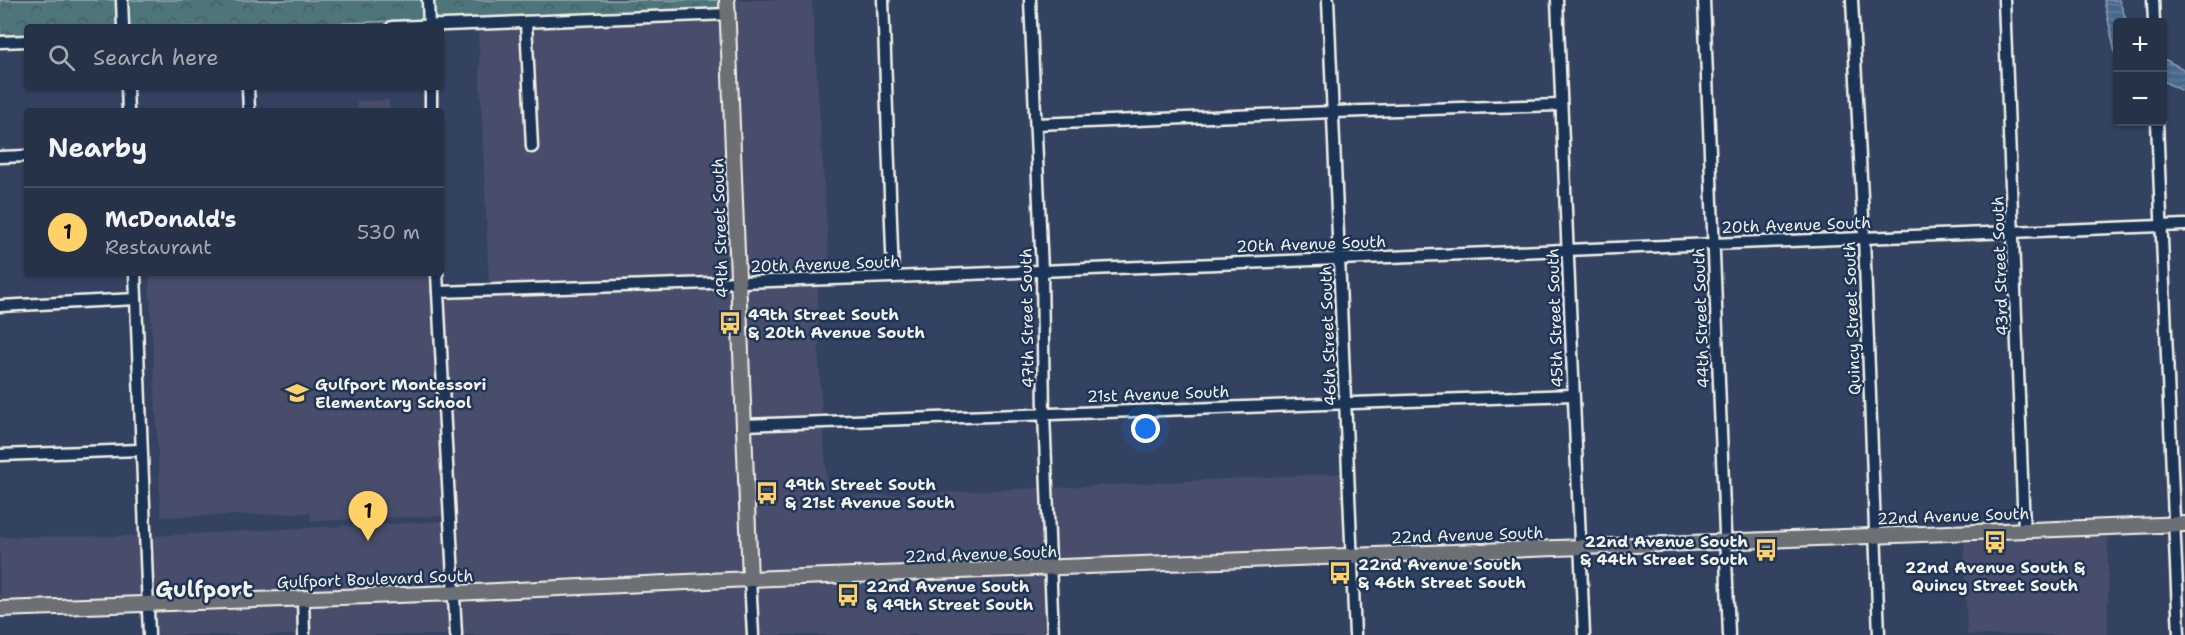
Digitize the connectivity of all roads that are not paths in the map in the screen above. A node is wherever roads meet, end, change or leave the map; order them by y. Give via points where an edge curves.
1 (122, 0) edge
2 (428, 0) edge
3 (883, 0) edge
4 (1030, 0) edge
5 (1328, 0) edge
6 (1557, 0) edge
7 (1704, 0) edge
8 (1852, 0) edge
9 (2004, 0) edge
10 (2153, 0) edge
11 (728, 7) edge
12 (2154, 18) edge
13 (526, 22) junction
14 (123, 24) edge
15 (429, 24) edge
16 (444, 25) edge
17 (24, 41) edge
18 (0, 42) edge
19 (127, 90) edge
20 (248, 90) edge
21 (430, 90) edge
22 (1560, 105) junction
23 (128, 108) edge
24 (249, 108) edge
25 (431, 108) edge
26 (1333, 112) junction
27 (1036, 124) junction
28 (2157, 126) edge
29 (532, 147) dead end
30 (24, 156) edge
31 (0, 158) edge
32 (2162, 225) junction
33 (2185, 225) edge
34 (2014, 232) junction
35 (1864, 237) junction
36 (1713, 244) junction
37 (1567, 249) junction
38 (1340, 258) junction
39 (1042, 271) junction
40 (135, 276) edge
41 (437, 276) edge
42 (893, 277) junction
43 (738, 282) junction
44 (438, 292) junction
45 (136, 299) junction
46 (0, 306) edge
47 (1573, 396) junction
48 (1346, 402) junction
49 (1044, 414) junction
50 (744, 425) junction
51 (140, 450) junction
52 (0, 455) edge
53 (2180, 524) edge
54 (2025, 530) junction
55 (1875, 536) junction
56 (1725, 542) junction
57 (1580, 547) junction
58 (1353, 556) junction
59 (1051, 567) junction
60 (750, 579) junction
61 (455, 593) junction
62 (303, 598) junction
63 (148, 603) junction
64 (0, 609) edge
65 (149, 635) edge
66 (304, 635) edge
67 (456, 635) edge
68 (753, 635) edge
69 (1053, 635) edge
70 (1355, 635) edge
71 (1584, 635) edge
72 (1729, 635) edge
73 (1879, 635) edge
74 (2179, 635) edge

1 - 14 street
2 - 15 street
3 - 42 street
4 - 27 street, 47th Street South
5 - 26 street, 46th Street South
6 - 22 street, 45th Street South
7 - 36 street, 44th Street South
8 - 35 street, Quincy Street South
9 - 34 street, 43rd Street South
10 - 12 street
11 - 13 street
11 - 43 main road, 49th Street South
13 - 16 street
13 - 29 street
17 - 18 street
19 - 23 street
20 - 24 street
21 - 25 street
22 - 26 street
22 - 37 street, 45th Street South
26 - 27 street
26 - 38 street, 46th Street South
27 - 39 street, 47th Street South
28 - 32 street
30 - 31 street
32 - 33 street, 20th Avenue South
32 - 34 street, 20th Avenue South
32 - 53 street
34 - 35 street, 20th Avenue South
34 - 54 street, 43rd Street South
35 - 36 street, 20th Avenue South
35 - 55 street, Quincy Street South
36 - 37 street, 20th Avenue South
36 - 56 street, 44th Street South
37 - 38 street, 20th Avenue South
37 - 47 street, 45th Street South
38 - 39 street, 20th Avenue South
38 - 48 street, 46th Street South
39 - 42 street, 20th Avenue South
39 - 49 street, 47th Street South
40 - 45 street
41 - 44 street
42 - 43 street, 20th Avenue South
43 - 44 street, 20th Avenue South
43 - 50 main road, 49th Street South
44 - 61 street
45 - 46 street
45 - 51 street
47 - 48 street, 21st Avenue South
47 - 57 street, 45th Street South
48 - 49 street, 21st Avenue South
48 - 58 street, 46th Street South
49 - 50 street, 21st Avenue South
49 - 59 street, 47th Street South
50 - 60 main road, 49th Street South
51 - 52 street
51 - 63 street
53 - 54 main road, 22nd Avenue South
53 - 74 street
54 - 55 main road, 22nd Avenue South
55 - 56 main road, 22nd Avenue South
55 - 73 street, Quincy Street South
56 - 57 main road, 22nd Avenue South
56 - 72 street, 44th Street South
57 - 58 main road, 22nd Avenue South
57 - 71 street, 45th Street South
58 - 59 main road, 22nd Avenue South
58 - 70 street, 46th Street South
59 - 60 main road, 22nd Avenue South
59 - 69 street, 47th Street South
60 - 61 main road, Gulfport Boulevard South
60 - 68 street, 49th Street South
61 - 62 main road, Gulfport Boulevard South
61 - 67 street
62 - 63 main road, Gulfport Boulevard South
62 - 66 street
63 - 64 main road, Gulfport Boulevard South
63 - 65 street

